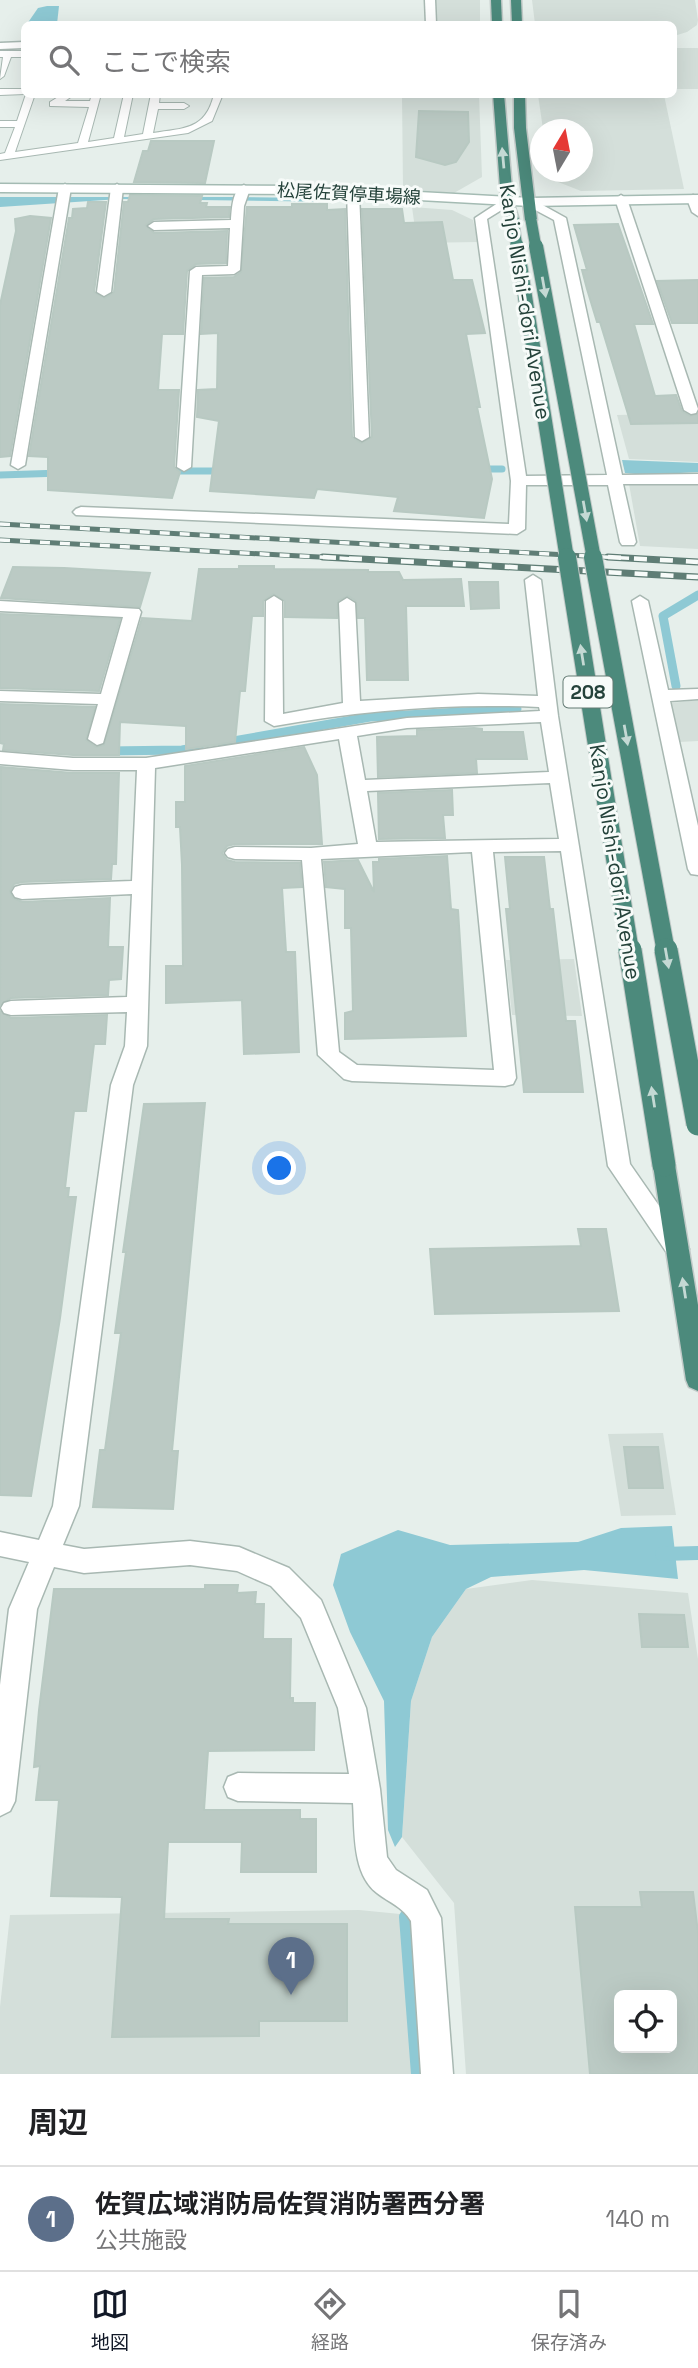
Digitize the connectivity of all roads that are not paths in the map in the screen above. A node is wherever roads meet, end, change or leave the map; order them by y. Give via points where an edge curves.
1 (430, 0) edge
2 (496, 0) edge
3 (516, 0) edge
4 (431, 21) edge
5 (497, 21) edge
6 (517, 21) edge
7 (21, 47) edge
8 (3, 51) edge
9 (21, 54) edge
10 (3, 74) edge
11 (0, 92) edge
12 (21, 92) edge
13 (30, 98) edge
14 (64, 98) edge
15 (129, 98) edge
16 (155, 98) edge
17 (186, 98) edge
18 (218, 98) edge
19 (498, 98) edge
20 (519, 98) edge
21 (95, 99) edge
22 (152, 111) junction
23 (0, 124) edge
24 (20, 124) junction
25 (146, 136) junction
26 (118, 141) junction
27 (82, 145) junction
28 (5, 156) edge
29 (0, 187) edge
30 (353, 192) junction
31 (116, 195) junction
32 (242, 195) junction
33 (64, 196) junction
34 (621, 199) junction
35 (695, 199) edge
36 (507, 201) junction
37 (530, 202) junction
38 (698, 212) edge
39 (237, 224) junction
40 (154, 226) dead end
41 (104, 292) dead end
42 (691, 410) dead end
43 (362, 437) dead end
44 (18, 465) dead end
45 (184, 467) dead end
46 (616, 479) junction
47 (698, 479) edge
48 (519, 481) junction
49 (81, 512) dead end
50 (628, 542) dead end
51 (533, 580) dead end
52 (274, 601) dead end
53 (640, 601) dead end
54 (347, 603) dead end
55 (0, 606) edge
56 (698, 694) edge
57 (0, 696) edge
58 (660, 696) junction
59 (108, 699) junction
60 (352, 707) junction
61 (549, 709) junction
62 (347, 732) junction
63 (97, 739) dead end
64 (0, 758) edge
65 (146, 764) junction
66 (559, 777) junction
67 (358, 786) junction
68 (689, 790) edge
69 (483, 845) junction
70 (570, 845) junction
71 (368, 848) junction
72 (235, 853) dead end
73 (311, 854) junction
74 (698, 869) edge
75 (142, 887) junction
76 (22, 892) dead end
77 (137, 1003) junction
78 (11, 1008) dead end
79 (698, 1124) edge
80 (677, 1249) junction
81 (698, 1380) edge
82 (0, 1544) edge
83 (47, 1552) junction
84 (238, 1787) dead end
85 (366, 1789) junction
86 (0, 1801) edge
87 (437, 2074) edge

1 - 4 street
2 - 5 highway
3 - 6 highway
7 - 8 street
8 - 9 lane
8 - 10 lane
11 - 12 lane
13 - 24 lane
14 - 21 lane via 53,104
15 - 26 lane
16 - 22 lane
17 - 22 lane via 181,116
18 - 25 lane via 209,122 185,131
36 -> 19 highway, Kanjo Nishi-dori Avenue / 208
20 - 37 highway, Kanjo Nishi-dori Avenue / 208
21 - 27 lane
22 - 25 lane
23 - 24 lane
24 - 28 lane
25 - 26 lane
26 - 27 lane
27 - 28 lane
29 - 33 street, 松尾佐賀停車場線
30 - 32 street, 松尾佐賀停車場線
30 - 36 street, 松尾佐賀停車場線
30 - 43 street
31 - 32 street, 松尾佐賀停車場線
31 - 33 street, 松尾佐賀停車場線
31 - 41 street
32 - 39 street
33 - 44 street
34 - 35 street, 松尾佐賀停車場線
34 - 37 street, 松尾佐賀停車場線
34 - 42 street
35 - 38 street
36 - 37 street, 松尾佐賀停車場線
36 - 48 street via 481,218
80 -> 36 highway, Kanjo Nishi-dori Avenue / 208, bridge
37 - 46 street via 560,218
37 -> 79 highway, Kanjo Nishi-dori Avenue / 208, bridge
39 - 40 street
39 - 45 street via 234,271 196,271
46 - 47 street
46 - 48 street
46 - 50 street
48 - 49 street via 517,529
51 - 61 street
52 - 60 street via 274,721
53 - 58 street
54 - 60 street
55 - 59 street via 133,612
56 - 58 street
57 - 59 street
58 - 68 street
59 - 63 street
60 - 61 street via 478,699
61 - 62 street
61 - 66 street
62 - 65 street
62 - 67 street
64 - 65 street
65 - 75 street
66 - 67 street
66 - 70 street
67 - 71 street
68 - 74 street
69 - 70 street
69 - 71 street
69 - 73 street via 505,1079 352,1073 329,1055
70 - 80 street via 619,1166
71 - 73 street
72 - 73 street
75 - 76 street
75 - 77 street
77 - 78 street
77 - 83 street via 136,1046 122,1085 66,1506
81 -> 80 highway, Kanjo Nishi-dori Avenue / 208
82 - 83 street
83 - 85 street via 84,1561 190,1553 239,1559 280,1577 312,1609 352,1708
83 - 86 street via 23,1609
84 - 85 street
85 - 87 street via 373,1861 385,1881 416,1901 426,1918

